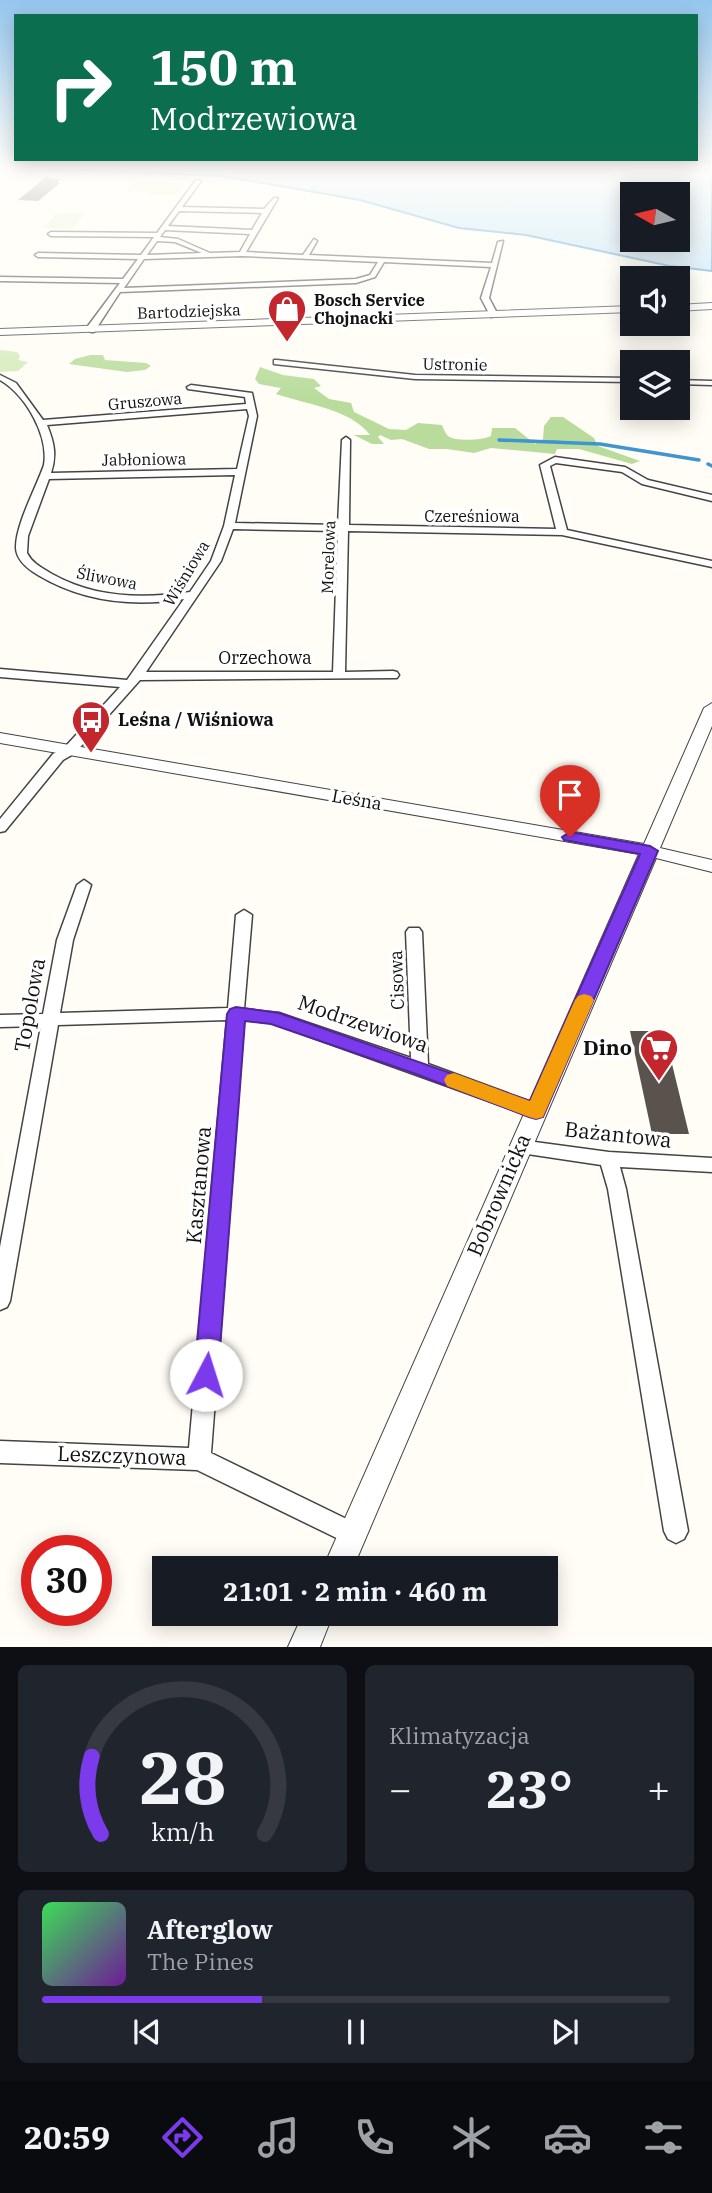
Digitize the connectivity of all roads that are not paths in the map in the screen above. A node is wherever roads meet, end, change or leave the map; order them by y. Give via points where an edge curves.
1 (151, 245) edge
2 (188, 245) edge
3 (247, 245) edge
4 (312, 245) edge
5 (500, 245) edge
6 (211, 254) junction
7 (242, 254) junction
8 (38, 255) dead end
9 (142, 257) junction
10 (305, 257) junction
11 (382, 260) junction
12 (494, 265) junction
13 (0, 279) edge
14 (124, 281) junction
15 (118, 290) junction
16 (712, 306) edge
17 (690, 307) edge
18 (620, 310) edge
19 (494, 315) junction
20 (92, 330) junction
21 (0, 332) edge
22 (277, 362) dead end
23 (2, 378) edge
24 (620, 380) edge
25 (690, 382) edge
26 (712, 383) edge
27 (191, 387) dead end
28 (249, 406) junction
29 (42, 423) junction
30 (346, 440) dead end
31 (241, 472) junction
32 (48, 476) junction
33 (712, 498) edge
34 (229, 526) junction
35 (344, 527) junction
36 (562, 532) junction
37 (712, 564) edge
38 (195, 594) junction
39 (144, 600) junction
40 (180, 614) junction
41 (0, 673) edge
42 (339, 675) junction
43 (393, 675) dead end
44 (133, 680) junction
45 (712, 708) edge
46 (0, 738) edge
47 (70, 750) junction
48 (0, 828) edge
49 (650, 851) junction
50 (712, 866) edge
51 (84, 885) dead end
52 (244, 915) dead end
53 (414, 932) dead end
54 (236, 1014) junction
55 (50, 1020) junction
56 (0, 1021) edge
57 (420, 1068) junction
58 (536, 1111) junction
59 (520, 1147) junction
60 (610, 1159) junction
61 (712, 1165) edge
62 (0, 1301) edge
63 (0, 1452) edge
64 (199, 1459) junction
65 (676, 1531) dead end
66 (352, 1534) junction
67 (343, 1556) edge
68 (313, 1626) edge
69 (304, 1647) edge

1 - 9 street
2 - 6 street
3 - 7 street
4 - 10 street
5 - 12 street
6 - 7 street
6 - 9 street
7 - 10 street
8 - 9 street
9 - 14 street
10 - 11 street
11 - 12 street
11 - 15 street via 371,277 356,281
12 - 19 street via 485,298
13 - 14 street
14 - 15 street
15 - 20 street
16 - 17 street
18 - 19 street, Bartodziejska
19 - 20 street, Bartodziejska
20 - 21 street, Bartodziejska
22 - 24 street, Ustronie via 415,377
23 - 29 street, Śliwowa
25 - 26 street
27 - 28 street via 249,395
28 - 29 street, Gruszowa
28 - 31 street, Wiśniowa via 253,416
29 - 32 street, Śliwowa via 51,442
30 - 35 street, Morelowa
31 - 32 street, Jabłoniowa
31 - 34 street, Wiśniowa
32 - 39 street, Śliwowa via 31,505 20,549 26,562 82,592
33 - 36 street via 645,482 625,470 561,460 545,465
34 - 35 street, Czereśniowa
34 - 38 street, Wiśniowa via 216,561
35 - 36 street, Czereśniowa
35 - 42 street, Morelowa
36 - 37 street, Czereśniowa
38 - 39 street, Śliwowa
38 - 40 street, Wiśniowa
39 - 40 street, Śliwowa
40 - 44 street, Wiśniowa
41 - 44 street, Orzechowa
42 - 43 street, Orzechowa
42 - 44 street, Orzechowa
44 - 47 street, Wiśniowa
45 - 49 street, Bobrownicka
46 - 47 street, Leśna
47 - 48 street, Wiśniowa via 58,757
47 - 49 street, Leśna
49 - 50 street, Leśna
49 - 58 street, Bobrownicka
51 - 55 street, Topolowa via 65,940
52 - 54 street, Kasztanowa
53 - 57 street, Cisowa
54 - 55 street, Modrzewiowa
54 - 57 street, Modrzewiowa via 272,1017
54 - 64 street, Kasztanowa
55 - 56 street, Modrzewiowa
55 - 62 street, Topolowa
57 - 58 street, Modrzewiowa
58 - 59 street, Bobrownicka
59 - 60 street, Bażantowa
59 - 66 street, Bobrownicka
60 - 61 street, Bażantowa
60 - 65 street
63 - 64 street, Leszczynowa
64 - 66 street, Leszczynowa
66 - 67 street, Bobrownicka
68 - 69 street

